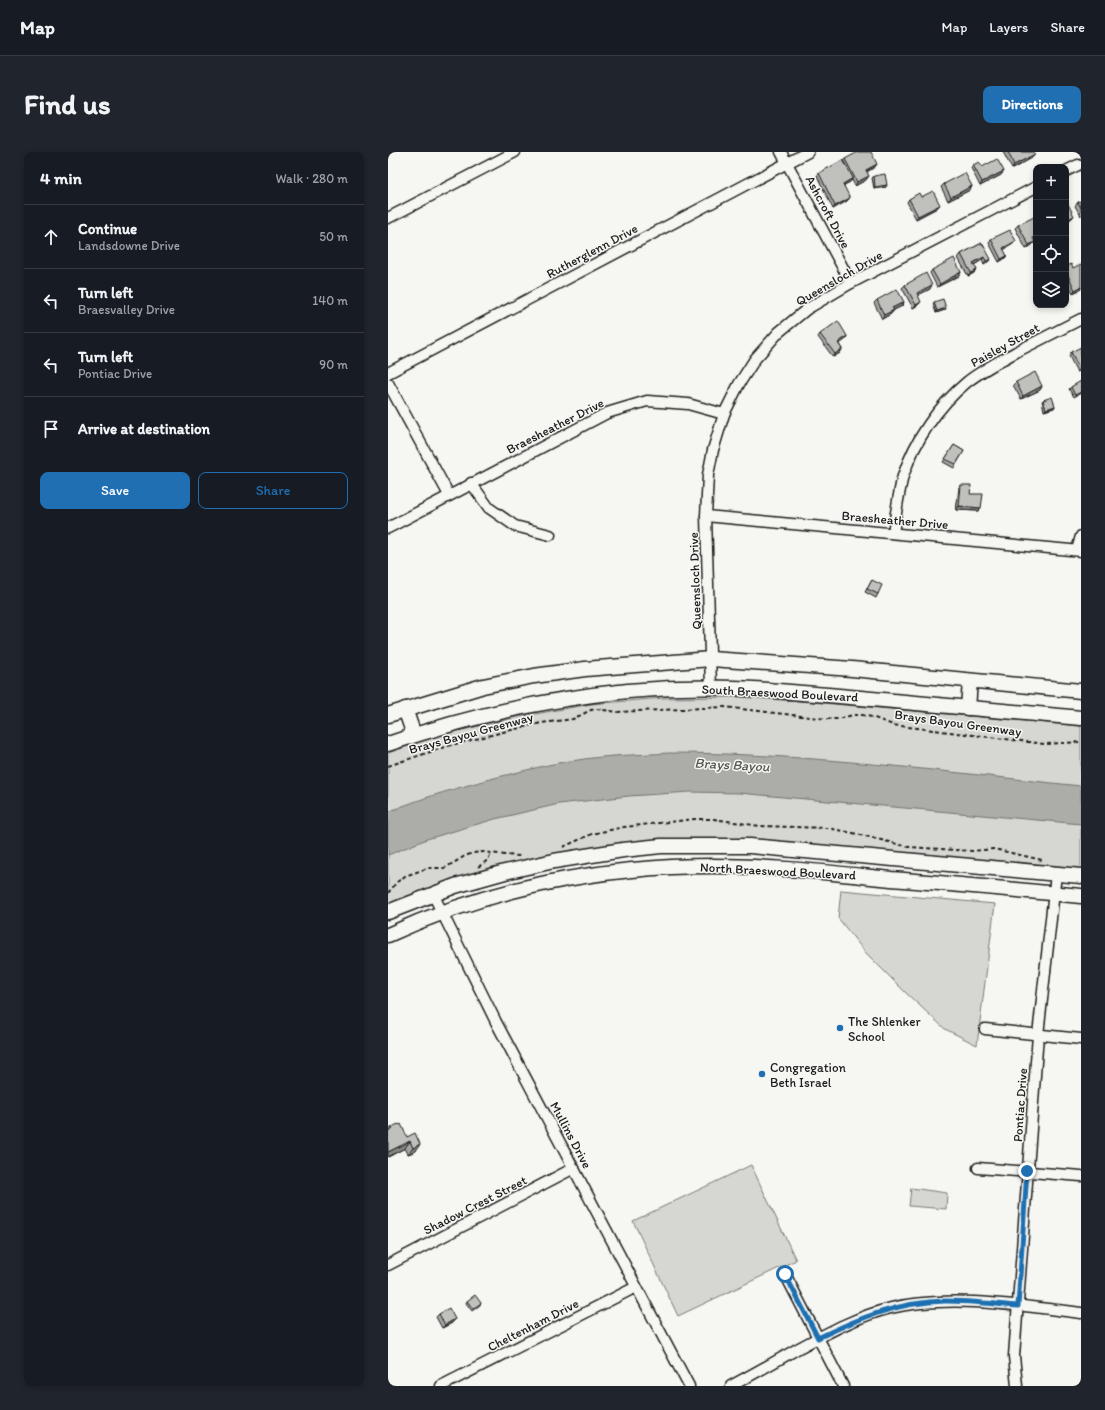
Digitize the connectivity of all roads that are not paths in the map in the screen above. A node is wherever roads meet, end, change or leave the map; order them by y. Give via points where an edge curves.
1 (515, 152) edge
2 (781, 152) edge
3 (808, 152) edge
4 (787, 163) junction
5 (1078, 165) dead end
6 (1069, 170) edge
7 (1033, 189) edge
8 (388, 218) edge
9 (851, 284) junction
10 (1081, 318) edge
11 (388, 373) edge
12 (388, 382) edge
13 (724, 414) junction
14 (471, 483) junction
15 (449, 495) junction
16 (706, 516) junction
17 (388, 528) edge
18 (893, 533) junction
19 (550, 535) dead end
20 (1081, 536) edge
21 (1079, 550) edge
22 (711, 659) junction
23 (970, 681) junction
24 (712, 688) junction
25 (1081, 691) edge
26 (968, 708) junction
27 (405, 710) junction
28 (388, 716) edge
29 (1081, 718) edge
30 (414, 735) junction
31 (388, 744) edge
32 (823, 852) junction
33 (821, 872) junction
34 (1056, 874) junction
35 (1081, 876) edge
36 (433, 894) junction
37 (1054, 894) junction
38 (1081, 896) edge
39 (388, 912) edge
40 (442, 912) junction
41 (388, 935) edge
42 (985, 1029) dead end
43 (1038, 1035) junction
44 (1081, 1039) edge
45 (574, 1168) junction
46 (978, 1168) dead end
47 (1027, 1171) junction
48 (1081, 1176) edge
49 (388, 1265) edge
50 (785, 1274) dead end
51 (636, 1286) junction
52 (1018, 1306) junction
53 (1081, 1314) edge
54 (818, 1338) junction
55 (441, 1386) edge
56 (689, 1386) edge
57 (731, 1386) edge
58 (843, 1386) edge
59 (1017, 1386) edge

1 - 8 street
2 - 4 street, Ashcroft Drive
3 - 4 street, Rutherglenn Drive
4 - 9 street, Ashcroft Drive
4 - 11 street, Rutherglenn Drive
5 - 6 street
7 - 9 street, Queensloch Drive
9 - 13 street, Queensloch Drive via 807,309 779,332 755,359
10 - 18 street, Paisley Street via 991,366 948,400 913,453 902,482
12 - 15 street
13 - 14 street, Braesheather Drive via 688,404 647,401 607,413
13 - 16 street, Queensloch Drive via 708,475
14 - 15 street, Braesheather Drive
14 - 19 street via 489,508 515,526
15 - 17 street, Braesheather Drive
16 - 18 street, Braesheather Drive
16 - 22 street, Queensloch Drive
18 - 21 street, Braesheather Drive
20 - 21 street
22 - 23 main road, South Braeswood Boulevard
22 - 24 street, Queensloch Drive
22 - 27 main road, South Braeswood Boulevard via 585,669 534,676 483,686
23 - 25 main road, South Braeswood Boulevard
23 - 26 main road
24 - 26 main road, South Braeswood Boulevard
24 - 30 main road, South Braeswood Boulevard via 628,691 557,700 456,722
26 - 29 main road, South Braeswood Boulevard
27 - 28 main road, South Braeswood Boulevard
27 - 30 main road
30 - 31 main road, South Braeswood Boulevard
32 - 33 main road
32 - 34 main road, North Braeswood Boulevard
32 - 36 main road, North Braeswood Boulevard via 704,845 623,850 512,870
33 - 37 main road, North Braeswood Boulevard
33 - 40 main road, North Braeswood Boulevard via 715,866 602,873 499,894
34 - 35 main road, North Braeswood Boulevard
34 - 37 street, Pontiac Drive
36 - 39 main road, North Braeswood Boulevard
36 - 40 street, Mullins Drive
37 - 38 main road, North Braeswood Boulevard
37 - 43 street, Pontiac Drive
40 - 41 main road, North Braeswood Boulevard
40 - 45 street, Mullins Drive via 496,1022
42 - 43 street
43 - 44 street
43 - 47 street, Pontiac Drive
45 - 49 street, Shadow Crest Street
45 - 51 street, Mullins Drive
46 - 47 street
47 - 48 street
47 - 52 street, Pontiac Drive
50 - 54 street
51 - 55 street, Cheltenham Drive
51 - 56 street, Mullins Drive
52 - 53 street
52 - 54 street via 946,1301 915,1303 872,1313
52 - 59 street, Pontiac Drive via 1014,1356
54 - 57 street
54 - 58 street

